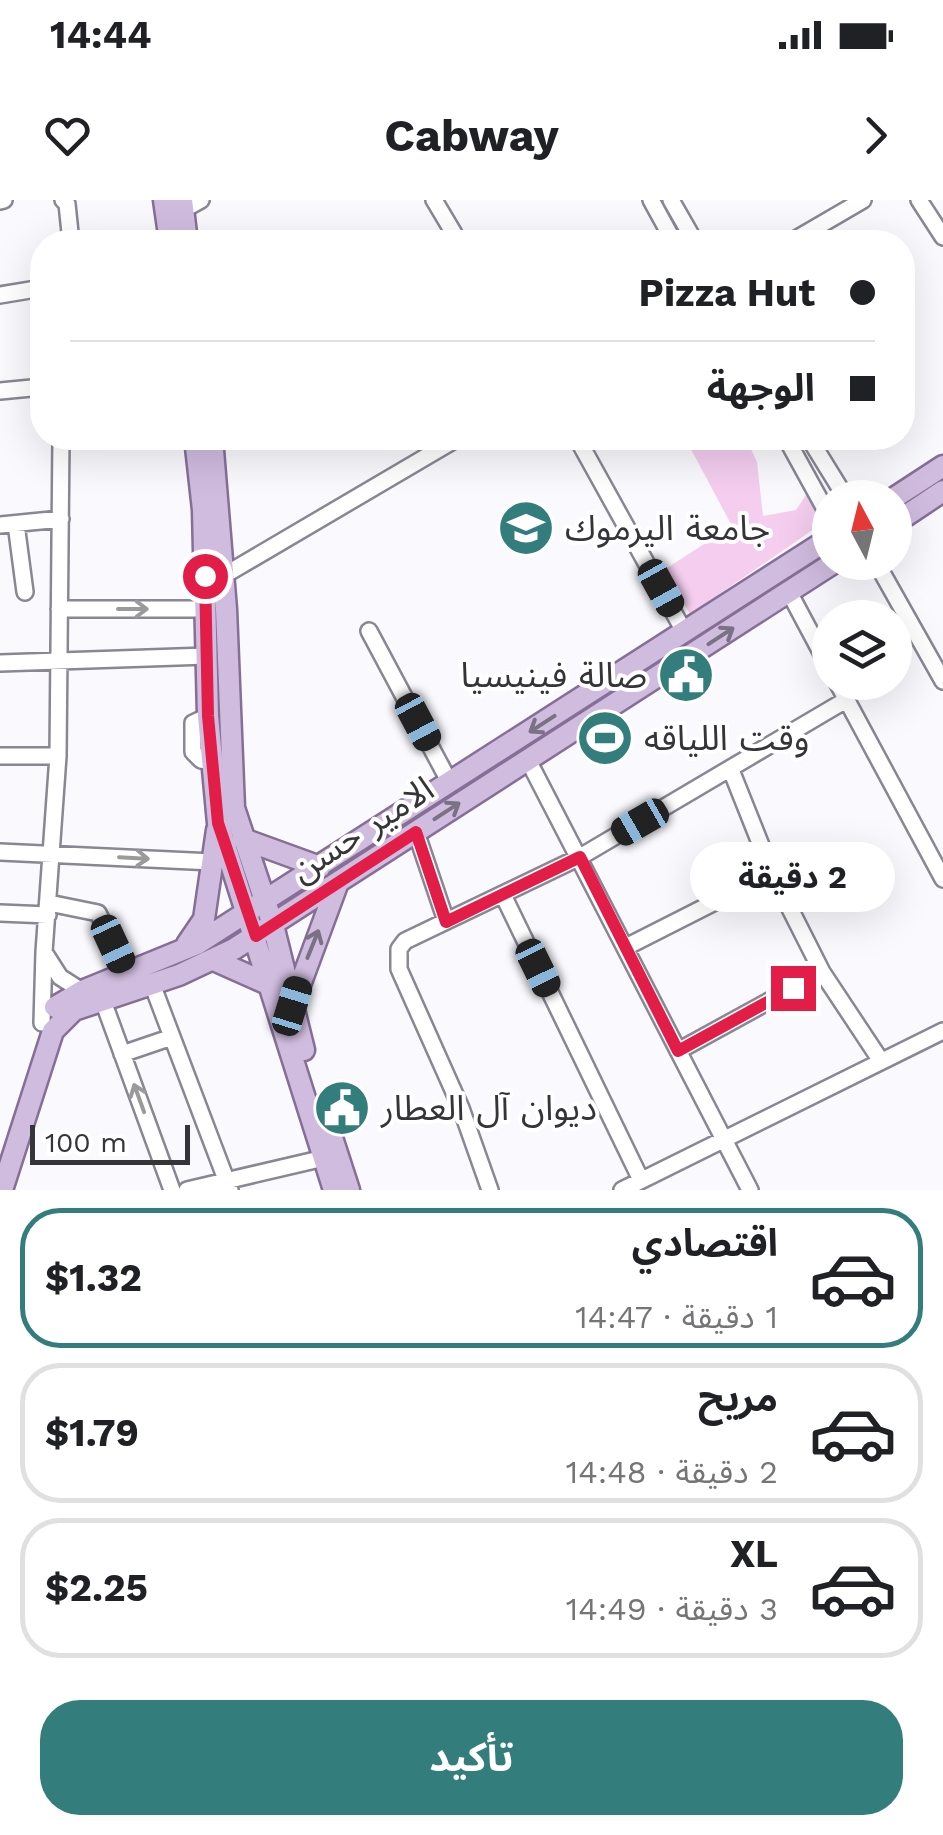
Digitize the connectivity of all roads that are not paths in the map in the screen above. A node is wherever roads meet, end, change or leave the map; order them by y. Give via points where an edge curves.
1 (63, 200) edge
2 (164, 200) edge
3 (434, 200) edge
4 (650, 200) edge
5 (671, 200) edge
6 (863, 200) edge
7 (920, 200) edge
8 (189, 203) edge
9 (682, 218) junction
10 (665, 227) junction
11 (69, 230) edge
12 (168, 230) edge
13 (188, 230) edge
14 (452, 230) edge
15 (667, 230) edge
16 (688, 230) edge
17 (812, 230) edge
18 (943, 237) edge
19 (30, 290) edge
20 (0, 295) edge
21 (30, 388) edge
22 (0, 391) edge
23 (61, 450) edge
24 (196, 450) edge
25 (213, 450) edge
26 (438, 450) edge
27 (583, 450) edge
28 (793, 450) edge
29 (816, 450) edge
30 (943, 466) edge
31 (835, 480) edge
32 (812, 485) edge
33 (912, 486) edge
34 (943, 492) edge
35 (912, 512) edge
36 (61, 520) junction
37 (8, 524) edge
38 (812, 550) edge
39 (224, 576) junction
40 (812, 577) edge
41 (886, 580) edge
42 (25, 592) dead end
43 (790, 592) junction
44 (206, 608) junction
45 (59, 609) junction
46 (370, 632) dead end
47 (685, 632) junction
48 (812, 634) edge
49 (207, 656) junction
50 (59, 662) junction
51 (0, 663) edge
52 (943, 682) edge
53 (846, 700) joint
54 (0, 756) edge
55 (58, 756) junction
56 (528, 760) junction
57 (731, 770) junction
58 (450, 783) junction
59 (218, 823) junction
60 (416, 832) junction
61 (243, 839) junction
62 (0, 852) edge
63 (54, 854) junction
64 (580, 857) junction
65 (214, 862) junction
66 (320, 866) junction
67 (772, 873) junction
68 (943, 879) edge
69 (337, 885) junction
70 (504, 896) junction
71 (256, 906) junction
72 (49, 909) junction
73 (0, 913) edge
74 (446, 922) junction
75 (264, 931) junction
76 (626, 947) junction
77 (44, 952) junction
78 (180, 953) junction
79 (214, 960) junction
80 (822, 972) junction
81 (128, 974) junction
82 (152, 984) junction
83 (270, 985) junction
84 (82, 991) junction
85 (103, 1001) junction
86 (292, 1006) junction
87 (42, 1022) junction
88 (943, 1031) edge
89 (172, 1037) junction
90 (678, 1051) junction
91 (122, 1054) junction
92 (881, 1062) junction
93 (724, 1137) junction
94 (324, 1158) junction
95 (0, 1161) edge
96 (641, 1180) junction
97 (227, 1184) edge
98 (2, 1190) edge
99 (172, 1190) edge
100 (187, 1190) edge
101 (334, 1190) edge
102 (349, 1190) edge
103 (490, 1190) edge
104 (622, 1190) edge
105 (750, 1190) edge

1 - 11 street
2 - 12 main road
3 - 14 street
4 - 10 street
5 - 9 street
6 - 17 street
7 - 18 street
8 - 13 main road
9 - 10 street
9 - 16 street
10 - 15 street
19 - 20 street
21 - 22 street
23 - 36 street
24 - 44 main road
25 - 39 main road
26 - 39 street
27 - 47 street
28 - 32 street
29 - 31 street
30 - 33 main road
34 - 35 main road
36 - 37 street
36 - 45 street
37 - 42 street
38 - 47 main road, الامير حسن
39 - 61 main road via 229,763
40 - 43 main road, الامير حسن
41 - 52 street
43 - 48 street
56 -> 43 main road, الامير حسن
45 -> 44 street
44 - 49 main road
45 - 50 street
46 - 58 street
47 -> 58 main road, الامير حسن
49 - 50 street
49 - 59 main road
50 - 51 street
50 - 55 street
53 - 57 street
53 - 68 street
54 - 55 street
55 - 63 street
60 -> 56 main road, الامير حسن
56 - 64 street
57 - 64 street
57 - 67 street
58 - 66 main road, الامير حسن
59 - 65 main road
59 - 71 main road
60 - 69 main road, الامير حسن
60 - 74 street
61 - 66 main road
61 - 71 main road
62 - 63 street
63 -> 65 street
63 - 72 street
64 - 70 street
64 - 76 street
65 - 78 main road via 204,918
66 - 71 main road, الامير حسن
67 - 76 street
67 - 80 street
69 - 75 main road, الامير حسن
86 -> 69 main road
70 - 74 street
70 - 96 street
71 - 75 main road
71 - 78 main road, الامير حسن
72 - 73 street
72 - 77 street
72 - 81 street via 98,913
74 - 103 street via 405,940 398,969
75 - 79 main road, الامير حسن
75 - 83 main road
75 - 86 main road
76 - 90 street
77 - 84 street via 52,968
77 - 87 street
78 - 81 main road, الامير حسن
79 - 82 main road, الامير حسن
79 - 83 main road
80 - 90 street
80 - 92 street
81 - 84 main road, الامير حسن
82 - 85 main road, الامير حسن
82 - 89 street
83 - 94 main road
84 - 87 main road, الامير حسن
85 - 91 street
85 - 98 main road, الامير حسن via 74,1010 53,1031
86 - 102 main road
87 - 95 main road
88 - 92 street
89 - 91 street
89 - 97 street
90 - 93 street
99 -> 91 street
92 - 93 street
93 - 96 street
93 - 105 street
94 - 97 street
94 - 101 main road
96 - 104 street
97 - 100 street

